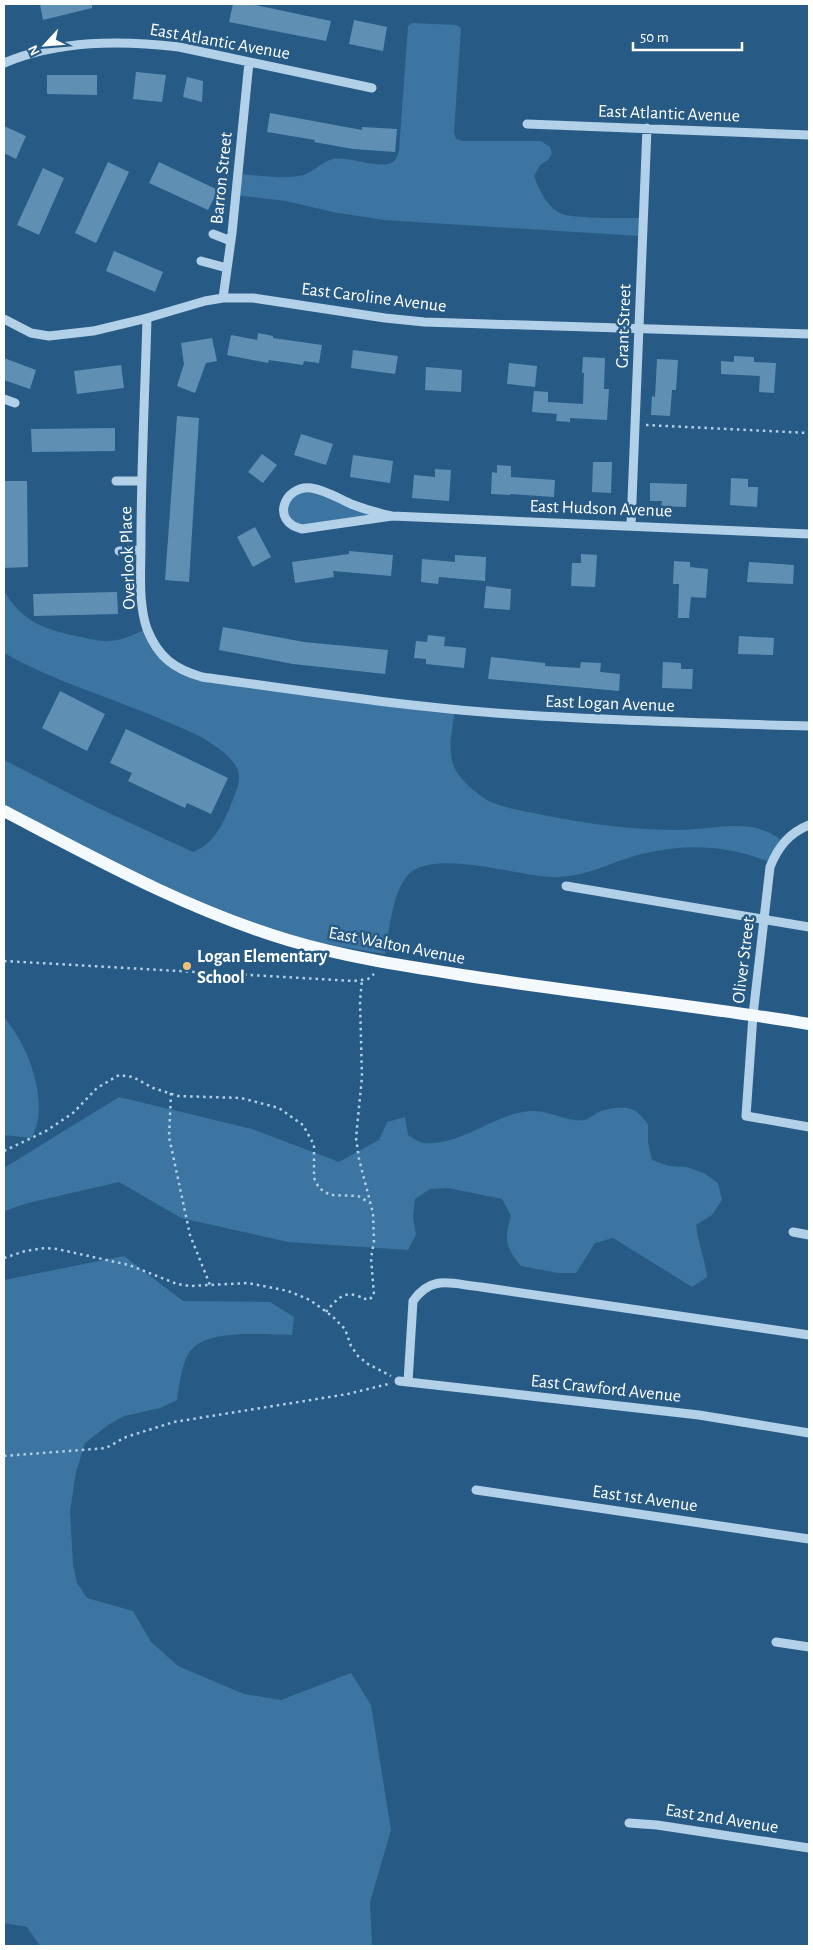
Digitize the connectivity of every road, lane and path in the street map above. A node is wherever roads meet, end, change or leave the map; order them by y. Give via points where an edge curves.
1 (250, 62) junction
2 (4, 63) edge
3 (372, 88) dead end
4 (527, 124) dead end
5 (647, 128) junction
6 (809, 136) edge
7 (214, 234) dead end
8 (231, 241) junction
9 (201, 262) dead end
10 (227, 268) junction
11 (223, 298) junction
12 (147, 318) junction
13 (4, 319) edge
14 (638, 328) junction
15 (809, 334) edge
16 (4, 398) edge
17 (15, 403) dead end
18 (636, 424) junction
19 (809, 433) edge
20 (116, 481) dead end
21 (142, 481) junction
22 (392, 516) junction
23 (631, 525) junction
24 (809, 534) edge
25 (141, 550) junction
26 (119, 551) dead end
27 (411, 704) joint
28 (809, 726) edge
29 (4, 812) edge
30 (809, 826) edge
31 (566, 886) dead end
32 (764, 920) junction
33 (809, 926) edge
34 (4, 961) edge
35 (382, 962) junction
36 (362, 980) junction
37 (754, 1015) junction
38 (809, 1024) edge
39 (171, 1094) junction
40 (809, 1127) edge
41 (4, 1151) edge
42 (370, 1203) junction
43 (793, 1232) dead end
44 (809, 1235) edge
45 (4, 1258) edge
46 (210, 1285) junction
47 (326, 1312) junction
48 (809, 1335) edge
49 (403, 1381) junction
50 (809, 1433) edge
51 (4, 1456) edge
52 (476, 1490) dead end
53 (809, 1538) edge
54 (776, 1642) dead end
55 (809, 1647) edge
56 (629, 1822) dead end
57 (809, 1848) edge

1 - 2 street, East Atlantic Avenue via 179,47 117,42 79,44 23,55
1 - 3 street, East Atlantic Avenue
1 - 8 street, Barron Street
4 - 5 street, East Atlantic Avenue
5 - 6 street, East Atlantic Avenue
5 - 14 street, Grant Street
7 - 8 street
8 - 10 street, Barron Street
9 - 10 street
10 - 11 street, Barron Street
11 - 12 street, East Caroline Avenue
11 - 14 street, East Caroline Avenue via 254,298 424,322
12 - 13 street, East Caroline Avenue via 93,331 49,336 31,333
12 - 21 street, Overlook Place
14 - 15 street, East Caroline Avenue
14 - 18 street, Grant Street
16 - 17 street
18 - 19 path
18 - 23 street, Grant Street
20 - 21 street
21 - 25 street, Overlook Place
22 - 22 street, East Hudson Avenue via 372,512 310,488 290,494 284,513 292,527 302,529
22 - 23 street, East Hudson Avenue
23 - 24 street, East Hudson Avenue
25 - 26 street
25 - 27 street, Overlook Place via 147,628 173,666 202,677
27 - 28 street, East Logan Avenue via 580,718
29 - 35 main road, East Walton Avenue via 120,871 216,914 290,941
30 - 32 street, Oliver Street via 798,830 776,854 770,867
31 - 32 street
32 - 33 street
32 - 37 street, Oliver Street
34 - 36 path
35 - 36 path via 376,973
35 - 37 main road, East Walton Avenue
36 - 42 path via 362,1077 356,1138
37 - 38 main road, East Walton Avenue
37 - 40 street, Oliver Street via 746,1116
39 - 41 path via 133,1076 119,1076 97,1088 73,1113 46,1131
39 - 42 path via 241,1098 279,1108 303,1125 314,1145 314,1178 320,1188 330,1195 358,1196
39 - 46 path via 169,1137 190,1235
42 - 47 path via 373,1213 371,1258 374,1295 369,1300 355,1294 346,1295 335,1300
43 - 44 street
45 - 46 path via 25,1251 58,1249 129,1265 177,1284
46 - 47 path via 248,1283 267,1286 310,1300
47 - 49 path via 345,1329 358,1356
48 - 49 street via 438,1282 428,1285 412,1301
49 - 50 street, East Crawford Avenue via 699,1415
49 - 51 path via 348,1394 174,1422 126,1437 106,1448
52 - 53 street, East 1st Avenue
54 - 55 street
56 - 57 street, East 2nd Avenue

